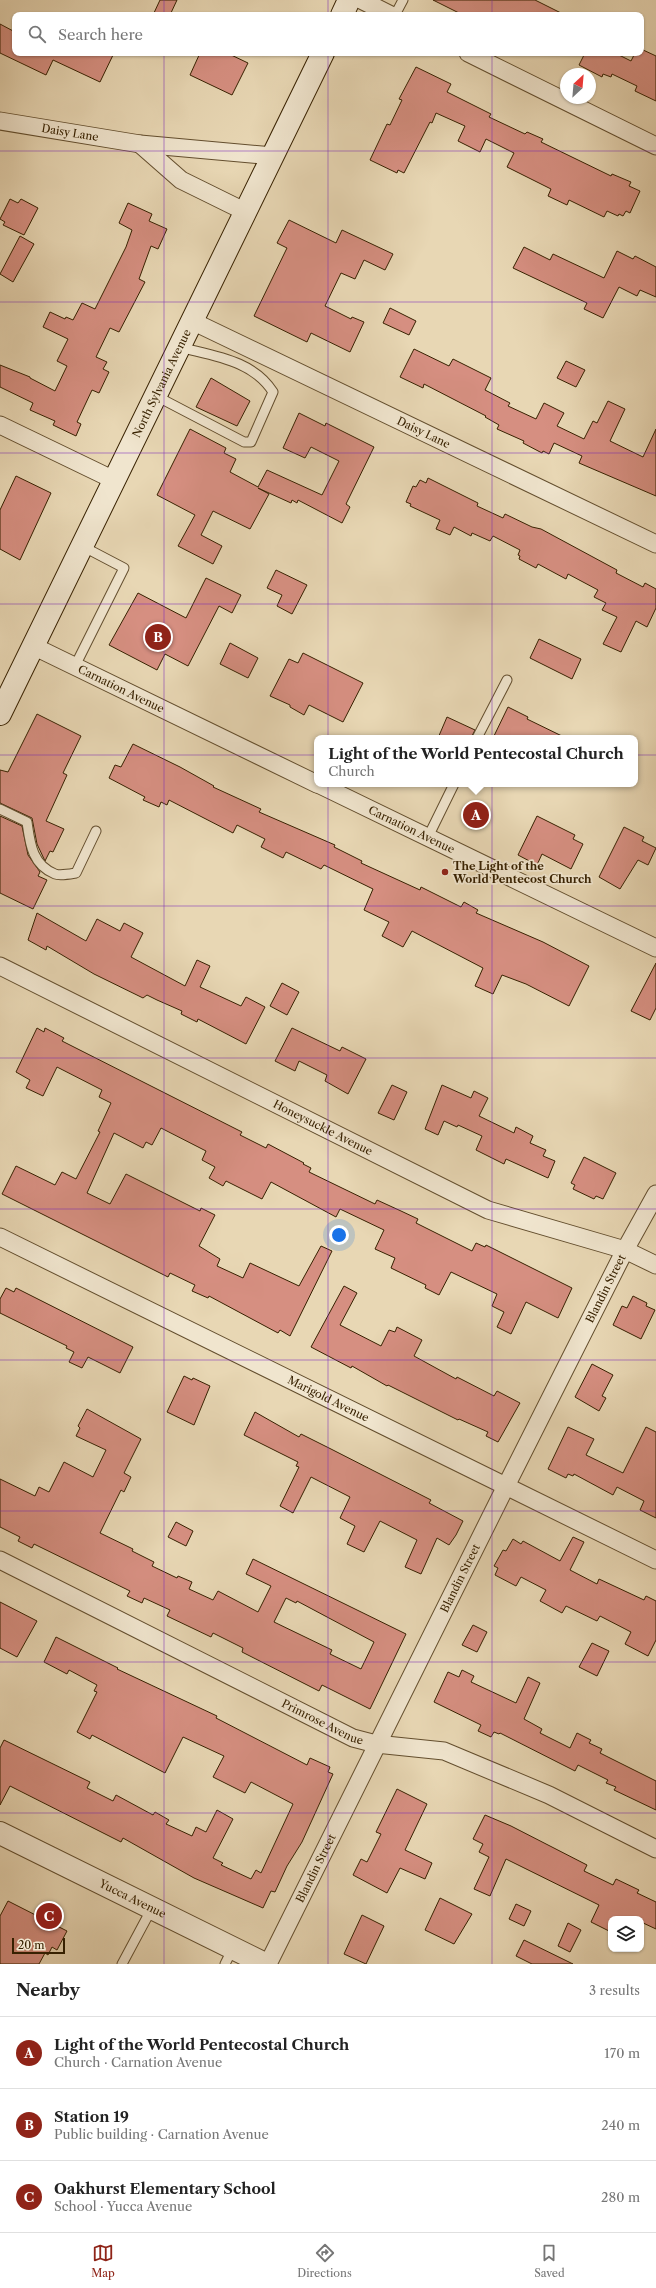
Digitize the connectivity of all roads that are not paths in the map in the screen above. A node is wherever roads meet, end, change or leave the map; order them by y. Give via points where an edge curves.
1 (349, 0) edge
2 (361, 0) edge
3 (402, 0) edge
4 (343, 12) edge
5 (385, 12) edge
6 (397, 12) edge
7 (322, 56) edge
8 (474, 56) edge
9 (0, 121) edge
10 (140, 144) junction
11 (656, 146) edge
12 (273, 156) junction
13 (246, 212) junction
14 (192, 321) junction
15 (179, 348) junction
16 (156, 396) junction
17 (0, 425) edge
18 (114, 480) junction
19 (656, 544) edge
20 (82, 546) junction
21 (33, 646) junction
22 (75, 666) junction
23 (507, 680) dead end
24 (0, 714) edge
25 (479, 735) edge
26 (314, 783) edge
27 (323, 787) edge
28 (453, 787) edge
29 (0, 808) edge
30 (96, 831) dead end
31 (428, 837) junction
32 (656, 948) edge
33 (0, 966) edge
34 (656, 1194) edge
35 (0, 1237) edge
36 (625, 1250) junction
37 (656, 1265) edge
38 (506, 1486) junction
39 (0, 1560) edge
40 (656, 1560) edge
41 (376, 1744) junction
42 (0, 1833) edge
43 (656, 1849) edge
44 (152, 1908) junction
45 (229, 1956) edge
46 (122, 1964) edge
47 (264, 1964) edge
48 (268, 1964) edge

1 - 4 main road
2 - 5 street
3 - 6 lane
7 - 12 main road, North Sylvania Avenue
8 - 11 street
9 - 10 street, Daisy Lane
10 - 12 street, Daisy Lane
10 - 13 street via 180,180
12 - 13 main road, North Sylvania Avenue
13 - 14 main road, North Sylvania Avenue
14 - 15 main road, North Sylvania Avenue
14 - 19 street, Daisy Lane
15 - 16 main road, North Sylvania Avenue
15 - 16 lane via 236,363 255,371 266,380 273,392 251,442 244,442
16 - 18 main road, North Sylvania Avenue
17 - 18 street
18 - 20 main road, North Sylvania Avenue
20 - 21 main road, North Sylvania Avenue
20 - 22 lane via 124,568
21 - 22 street, Carnation Avenue
21 - 24 main road, North Sylvania Avenue
22 - 26 street, Carnation Avenue
23 - 25 lane
27 - 31 street, Carnation Avenue
28 - 31 lane
29 - 30 lane via 27,822 30,844 38,863 55,875 76,873
31 - 32 street, Carnation Avenue
33 - 36 street, Honeysuckle Avenue via 488,1210
34 - 36 street, Blandin Street
35 - 38 street, Marigold Avenue
36 - 37 street, Honeysuckle Avenue
36 - 38 street, Blandin Street
38 - 40 street, Marigold Avenue
38 - 41 street, Blandin Street
39 - 41 street, Primrose Avenue via 353,1738
41 - 43 street, Primrose Avenue via 444,1751 458,1756 549,1795
41 - 48 street, Blandin Street
42 - 44 main road, Yucca Avenue
44 - 45 main road, Yucca Avenue
44 - 46 lane
45 - 47 main road, Yucca Avenue

